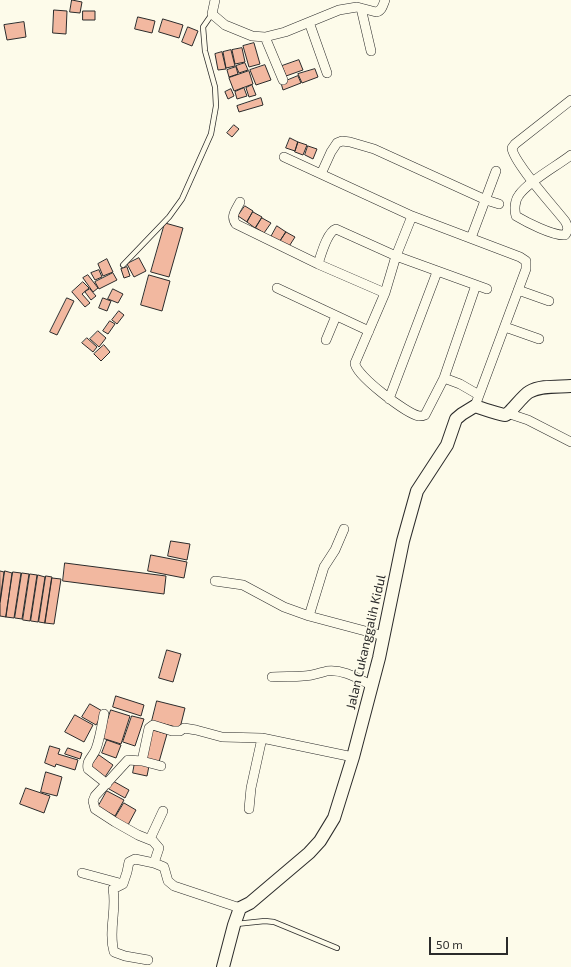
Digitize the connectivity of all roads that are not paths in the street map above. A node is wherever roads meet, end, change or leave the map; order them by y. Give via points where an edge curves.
1 (215, 0) edge
2 (386, 0) edge
3 (361, 8) junction
4 (212, 14) junction
5 (309, 22) junction
6 (265, 37) junction
7 (371, 51) dead end
8 (327, 73) dead end
9 (283, 80) dead end
10 (571, 100) edge
11 (571, 156) edge
12 (284, 157) dead end
13 (496, 171) dead end
14 (321, 174) junction
15 (533, 182) junction
16 (486, 200) junction
17 (240, 202) dead end
18 (499, 204) dead end
19 (412, 216) junction
20 (471, 238) junction
21 (396, 256) junction
22 (318, 264) junction
23 (123, 265) dead end
24 (437, 272) junction
25 (476, 285) junction
26 (277, 288) dead end
27 (487, 289) dead end
28 (518, 290) junction
29 (385, 293) junction
30 (549, 301) dead end
31 (336, 316) junction
32 (505, 327) junction
33 (369, 331) junction
34 (539, 339) dead end
35 (326, 340) dead end
36 (444, 378) junction
37 (571, 386) edge
38 (389, 399) junction
39 (477, 401) junction
40 (510, 414) junction
41 (571, 442) edge
42 (344, 529) dead end
43 (215, 580) dead end
44 (309, 616) junction
45 (384, 636) junction
46 (272, 677) dead end
47 (371, 685) junction
48 (104, 714) dead end
49 (262, 738) junction
50 (353, 757) junction
51 (142, 761) junction
52 (161, 766) dead end
53 (107, 784) junction
54 (249, 809) dead end
55 (163, 811) dead end
56 (150, 839) junction
57 (154, 863) junction
58 (82, 873) dead end
59 (122, 884) junction
60 (240, 908) junction
61 (234, 925) junction
62 (337, 948) dead end
63 (148, 960) dead end
64 (223, 967) edge

1 - 4 street
2 - 3 street via 379,12
3 - 5 street via 339,10
3 - 7 street
4 - 6 street via 225,25 252,36
4 - 23 lane via 203,27 205,51 215,87 216,106 211,134 182,199 169,217
5 - 6 street
5 - 8 street
6 - 9 street
10 - 15 street via 512,148
11 - 15 street
12 - 14 street
13 - 16 street
14 - 16 street via 337,143 350,142 374,149
14 - 19 street
15 - 15 street via 518,196 516,216 557,235 565,235 568,229 565,221
16 - 18 street
16 - 20 street
17 - 22 street via 233,215 236,224
19 - 20 street
19 - 21 street
20 - 28 street via 520,257 526,262
21 - 22 street via 336,229 328,237
21 - 24 street
21 - 29 street
22 - 29 street
24 - 25 street
24 - 38 street
25 - 27 street
25 - 36 street
26 - 31 street
28 - 30 street
28 - 32 street
29 - 33 street
31 - 33 street
31 - 35 street
32 - 34 street
32 - 39 street
33 - 38 street via 355,367
36 - 38 street via 425,415 415,414
36 - 39 street via 460,384
37 - 40 street via 542,388 528,393 514,405
39 - 40 street via 504,415
39 - 45 street, Jalan Cukanggalih Kidul via 456,419 447,445 418,491 403,541
40 - 41 street via 528,420
42 - 44 street via 324,567
43 - 44 street via 243,585 284,607
44 - 45 street
45 - 47 street, Jalan Cukanggalih Kidul
46 - 47 street via 336,671
47 - 50 street, Jalan Cukanggalih Kidul
48 - 53 street via 97,747 87,767
49 - 50 street
49 - 51 street via 222,737 184,728 172,731 153,725 149,728
49 - 54 street
50 - 60 street, Jalan Cukanggalih Kidul via 334,818 320,841 291,870
51 - 52 street
51 - 53 street via 125,762
53 - 56 street via 95,796 95,809 138,835
55 - 56 street
56 - 57 street via 159,848
57 - 59 street via 130,860
57 - 60 street via 164,867 168,881 174,886
58 - 59 street
59 - 63 street via 113,889 114,952
60 - 61 street
61 - 62 lane via 274,922
61 - 64 street

